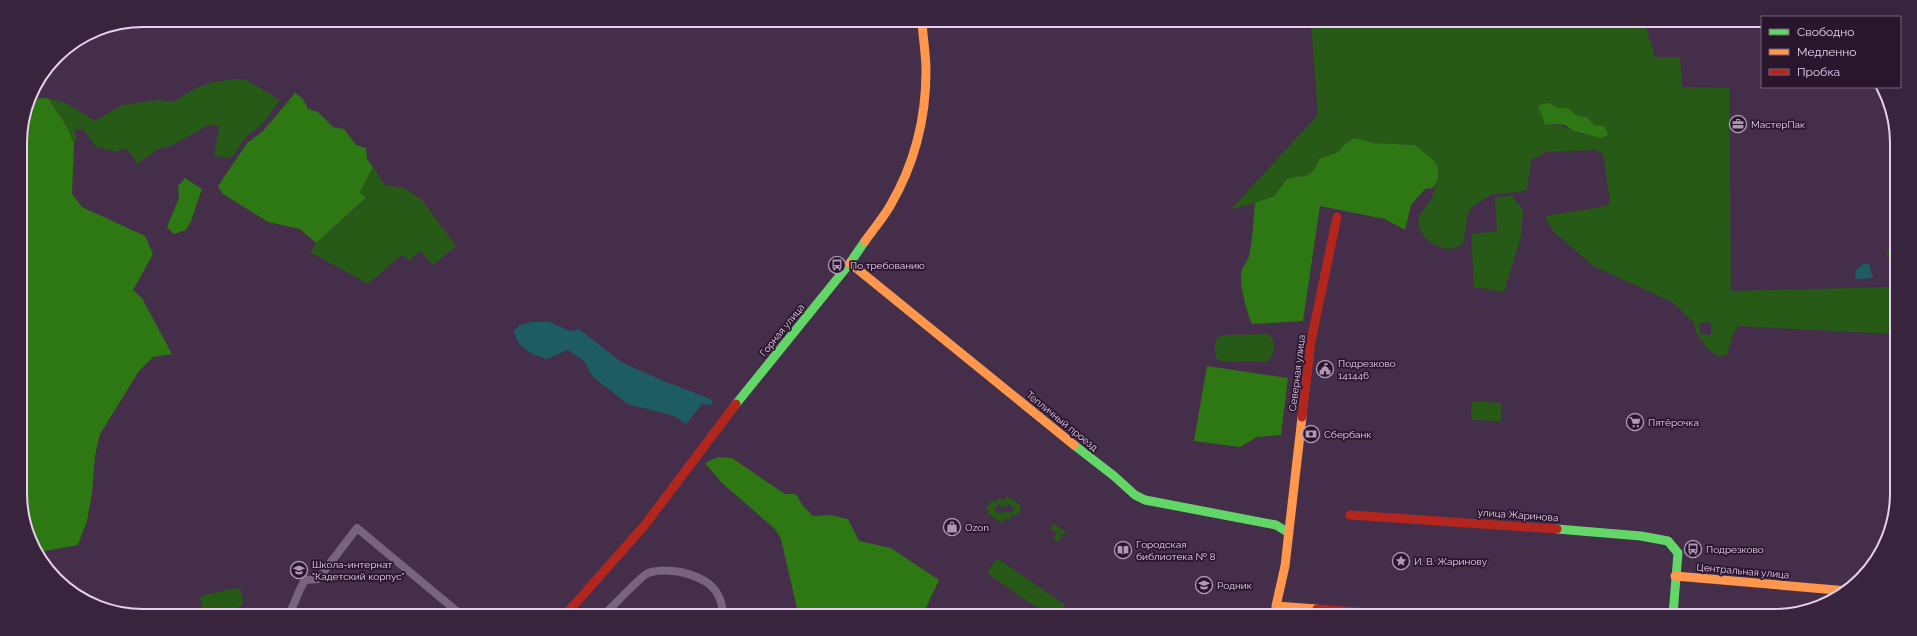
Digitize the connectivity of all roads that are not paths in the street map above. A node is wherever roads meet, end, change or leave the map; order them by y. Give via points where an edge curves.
1 (922, 27) edge
2 (1337, 217) dead end
3 (850, 263) junction
4 (1350, 515) dead end
5 (1288, 533) junction
6 (1675, 576) junction
7 (1836, 590) edge
8 (292, 609) edge
9 (454, 609) edge
10 (571, 609) edge
11 (610, 609) edge
12 (723, 609) edge
13 (1275, 609) edge
14 (1673, 609) edge

1 - 3 street, Горная улица via 926,70 920,134 912,160 890,206
2 - 5 street, Северная улица via 1311,340
3 - 5 street, Тепличный проезд via 1135,495 1145,500 1276,525
3 - 10 street, Горная улица via 738,402 644,526
4 - 6 street, улица Жаринова via 1505,524 1641,536 1668,541 1678,553
5 - 13 street, Северная улица via 1285,566
6 - 7 street, Центральная улица
6 - 14 street
8 - 9 street via 305,580 318,579 356,528
11 - 12 street via 647,574 662,569 698,576 709,583 722,602

